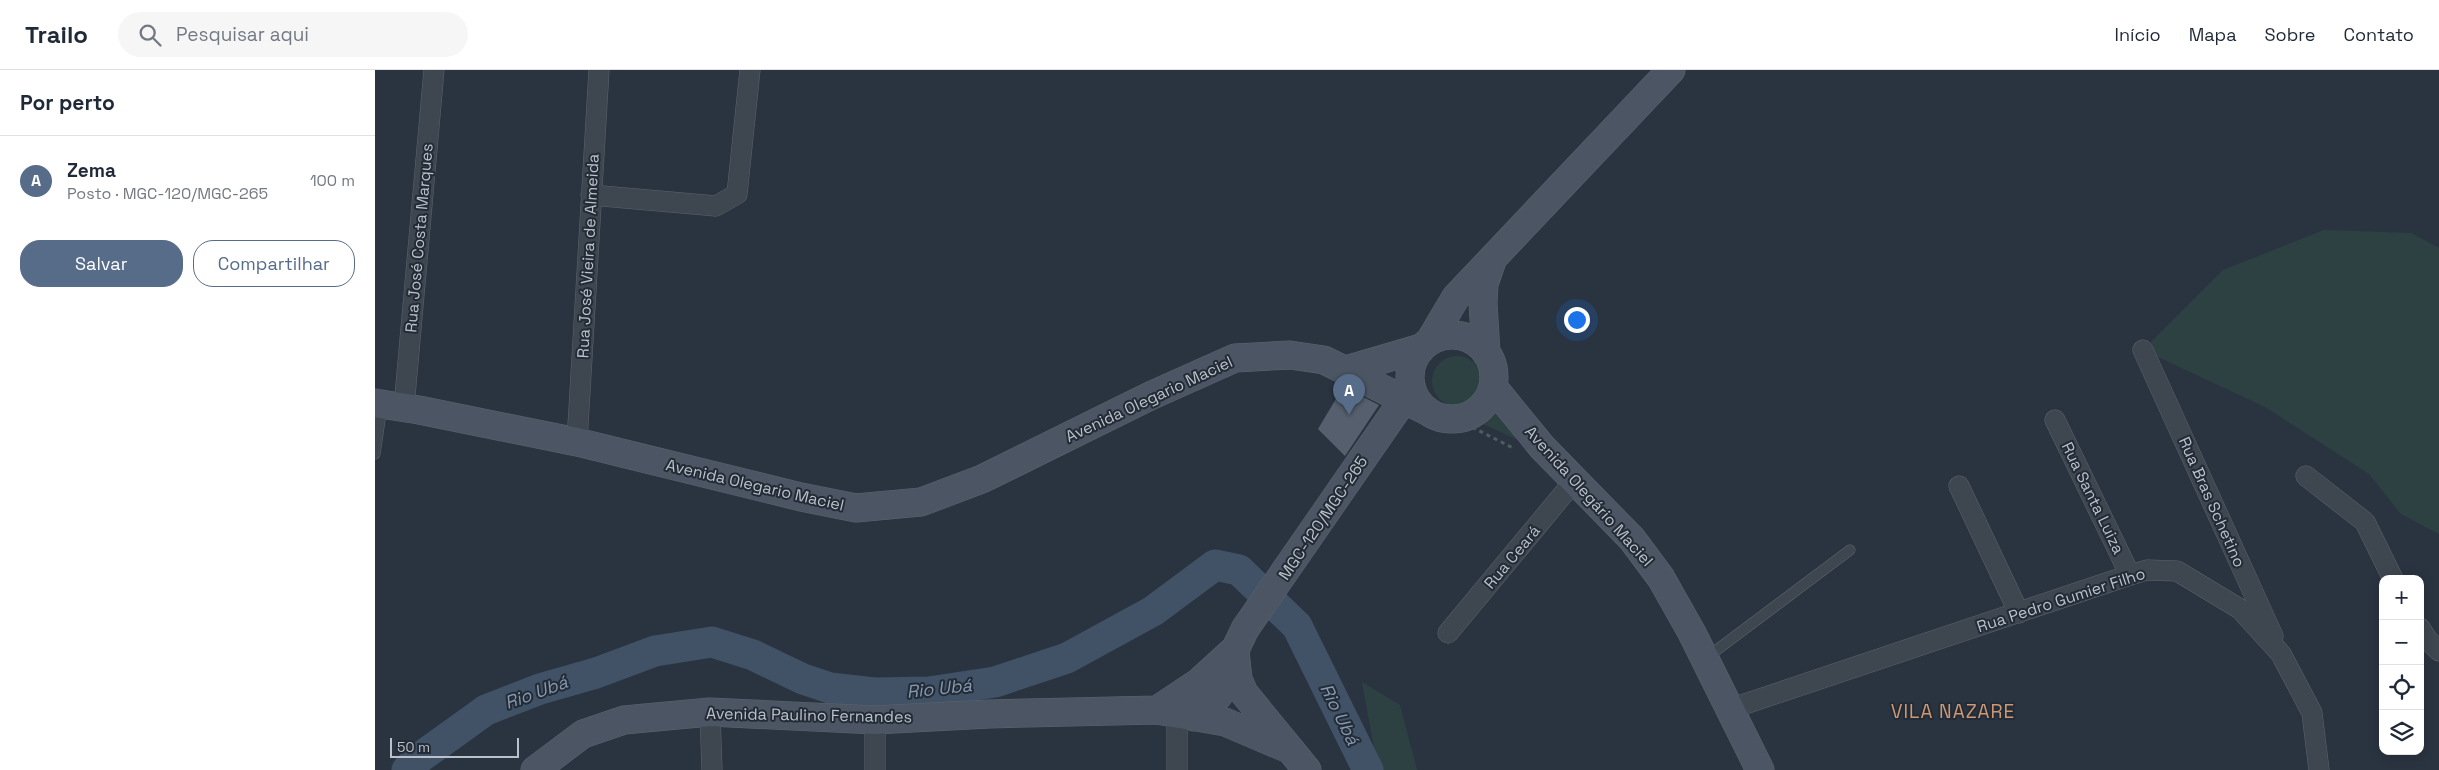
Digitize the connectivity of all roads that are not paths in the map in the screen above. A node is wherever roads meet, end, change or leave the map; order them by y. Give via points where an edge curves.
1 (435, 70) edge
2 (599, 70) edge
3 (750, 70) edge
4 (1671, 70) edge
5 (591, 195) junction
6 (1495, 254) junction
7 (1426, 344) junction
8 (2143, 350) dead end
9 (1486, 353) junction
10 (1346, 370) junction
11 (1493, 387) junction
12 (1406, 401) junction
13 (387, 405) edge
14 (2055, 420) dead end
15 (577, 442) junction
16 (375, 454) edge
17 (2306, 476) dead end
18 (1575, 480) junction
19 (1959, 486) dead end
20 (1850, 550) dead end
21 (2130, 575) junction
22 (2391, 575) edge
23 (2019, 613) junction
24 (1448, 634) dead end
25 (2424, 634) edge
26 (1240, 640) junction
27 (2439, 651) edge
28 (2281, 654) junction
29 (1705, 658) junction
30 (1731, 709) junction
31 (710, 712) junction
32 (1176, 714) junction
33 (875, 720) junction
34 (1299, 760) edge
35 (545, 766) edge
36 (712, 770) edge
37 (875, 770) edge
38 (1177, 770) edge
39 (1760, 770) edge
40 (2319, 770) edge

1 - 13 street, Rua José Costa Marques
2 - 5 street, Rua José Vieira de Almeida
3 - 5 street via 737,194 716,206
4 - 6 street
5 - 15 street, Rua José Vieira de Almeida
6 - 7 street via 1456,297
6 - 9 street via 1484,284
7 - 9 street via 1452,335 1477,343
7 - 10 street
7 - 12 street via 1411,367
8 - 28 street, Rua Bras Schetino
9 - 11 street via 1493,370
10 - 12 street, Avenida Olegario Maciel
10 - 15 street, Avenida Olegario Maciel via 1324,360 1290,355 1235,358 982,479 921,502 903,504 856,508
11 - 12 street via 1482,407 1458,420 1443,419
11 - 18 street, Avenida Olegário Maciel
12 - 26 street, MGC-120/MGC-265
13 - 15 street, Avenida Olegario Maciel
13 - 16 lane
14 - 21 street, Rua Santa Luiza
17 - 22 street via 2365,522
18 - 24 street, Rua Ceará
18 - 29 street, Avenida Olegário Maciel via 1632,539 1661,578
19 - 23 street
20 - 29 lane
21 - 23 street, Rua Pedro Gumier Filho
21 - 28 street, Rua Pedro Gumier Filho via 2147,570 2177,571 2240,609
23 - 30 street, Rua Pedro Gumier Filho
25 - 27 street
26 - 32 street via 1199,682
26 - 32 street via 1219,695
26 - 34 street, Avenida Paulino Fernandes via 1238,679 1244,693
28 - 40 street, Rua Pedro Gumier Filho via 2312,713
29 - 30 street, Avenida Olegário Maciel
30 - 39 street, Avenida Olegário Maciel
31 - 33 street, Avenida Paulino Fernandes
31 - 35 street, Avenida Paulino Fernandes via 624,720 583,734
31 - 36 street
32 - 33 street, Avenida Paulino Fernandes via 989,714
32 - 34 street, Avenida Paulino Fernandes via 1225,722
32 - 38 street
33 - 37 street

